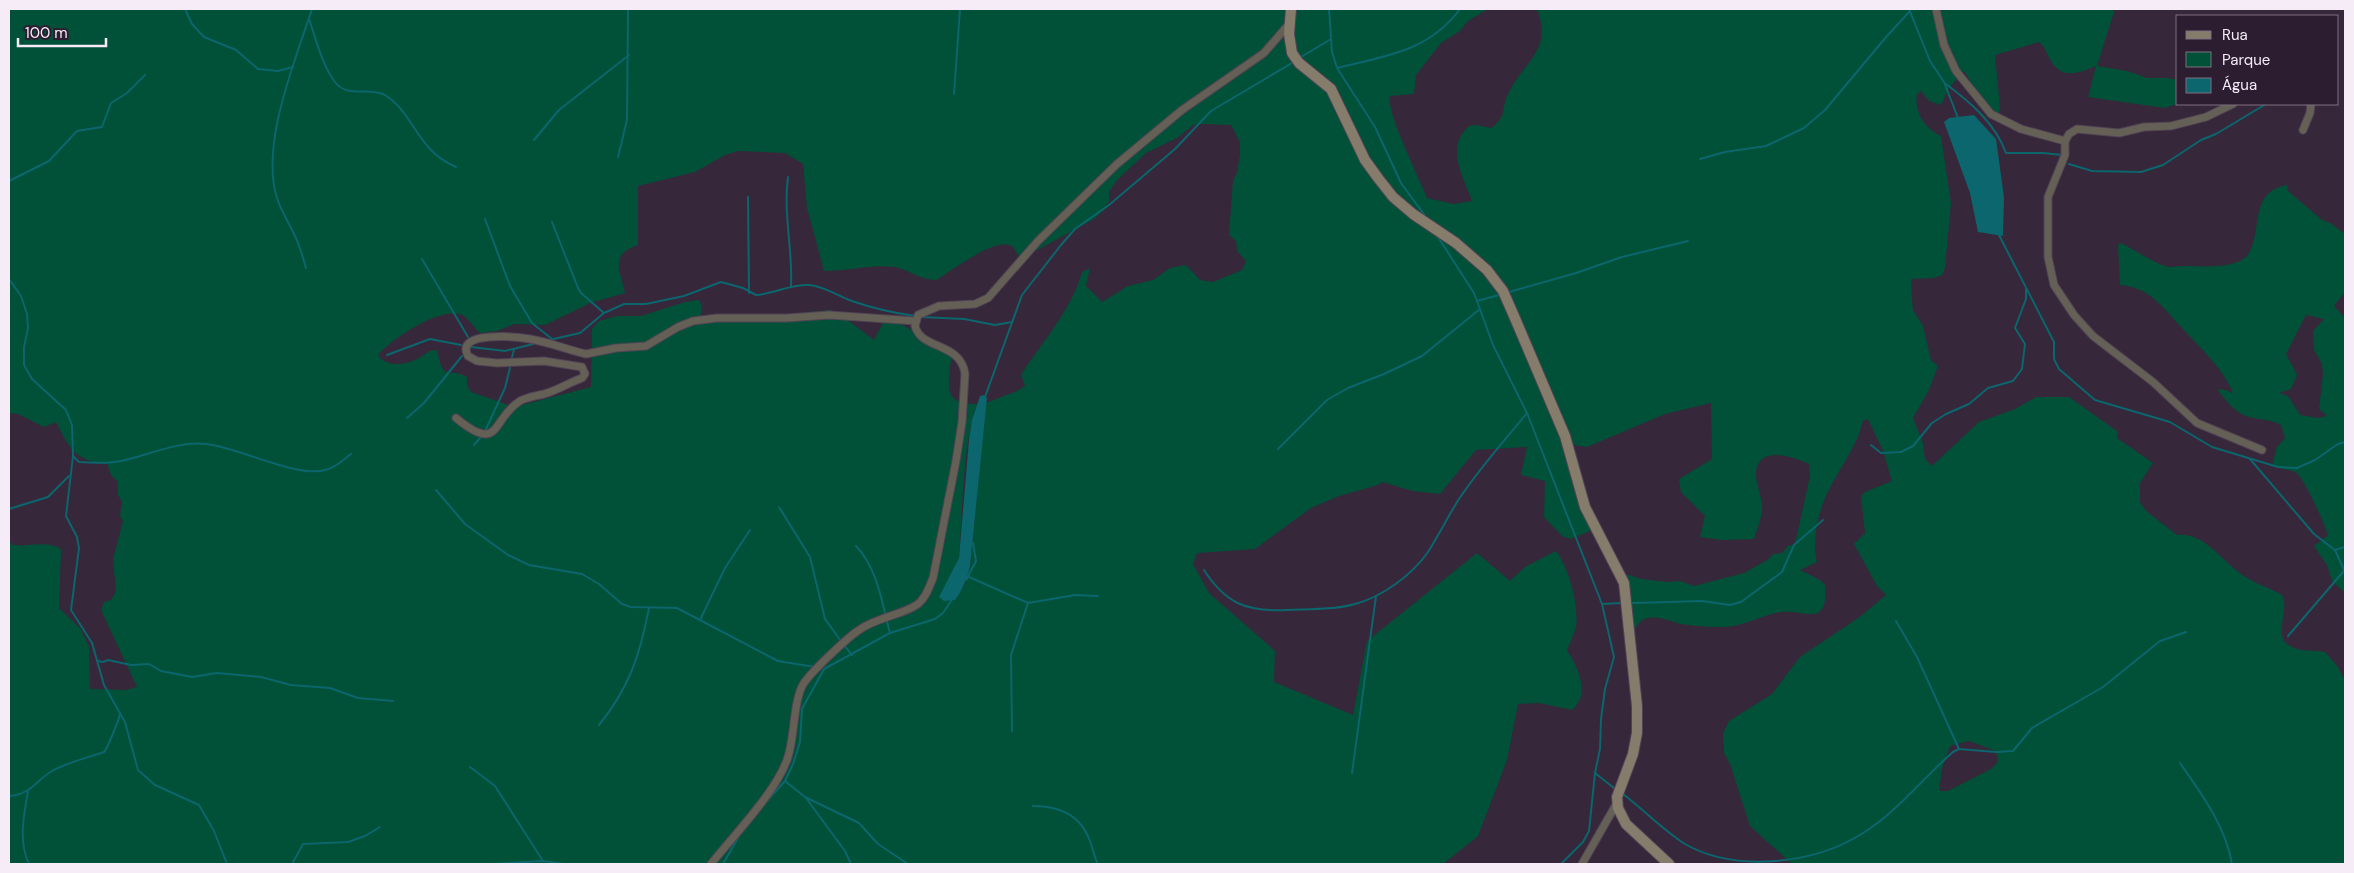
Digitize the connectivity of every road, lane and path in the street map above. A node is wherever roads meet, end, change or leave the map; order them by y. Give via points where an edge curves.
1 (1291, 9) edge
2 (1936, 9) edge
3 (1289, 24) junction
4 (2231, 105) edge
5 (2312, 105) edge
6 (2303, 130) dead end
7 (2065, 140) junction
8 (916, 321) junction
9 (456, 418) dead end
10 (2262, 450) dead end
11 (1617, 803) junction
12 (711, 864) edge
13 (1582, 864) edge
14 (1669, 864) edge

1 - 3 street
2 - 7 street via 1944,45 1956,71 1991,114 2021,129
3 - 8 street via 1264,53 1182,110 1117,164 1038,241 988,298 975,304 932,308 918,315
3 - 11 street via 1292,53 1335,94 1365,160 1388,191 1413,214 1456,242 1487,270 1503,291 1566,436 1585,507 1624,583 1626,595 1637,733
4 - 7 street via 2185,124 2144,127 2119,133 2077,129
5 - 6 street
7 - 10 street via 2065,154 2049,192 2047,209 2049,268 2054,285 2092,336 2153,382 2197,423
8 - 9 street via 829,314 717,318 678,327 646,346 616,348 595,354 512,337 474,340 466,345 465,350 477,361 560,362 582,367 585,374 549,392 518,402 492,432 474,432
8 - 12 street via 919,334 958,357 965,374 956,461 933,578 918,604 879,618 858,630 804,682 798,700 794,736 782,772 774,787
11 - 13 street
11 - 14 street via 1626,824

